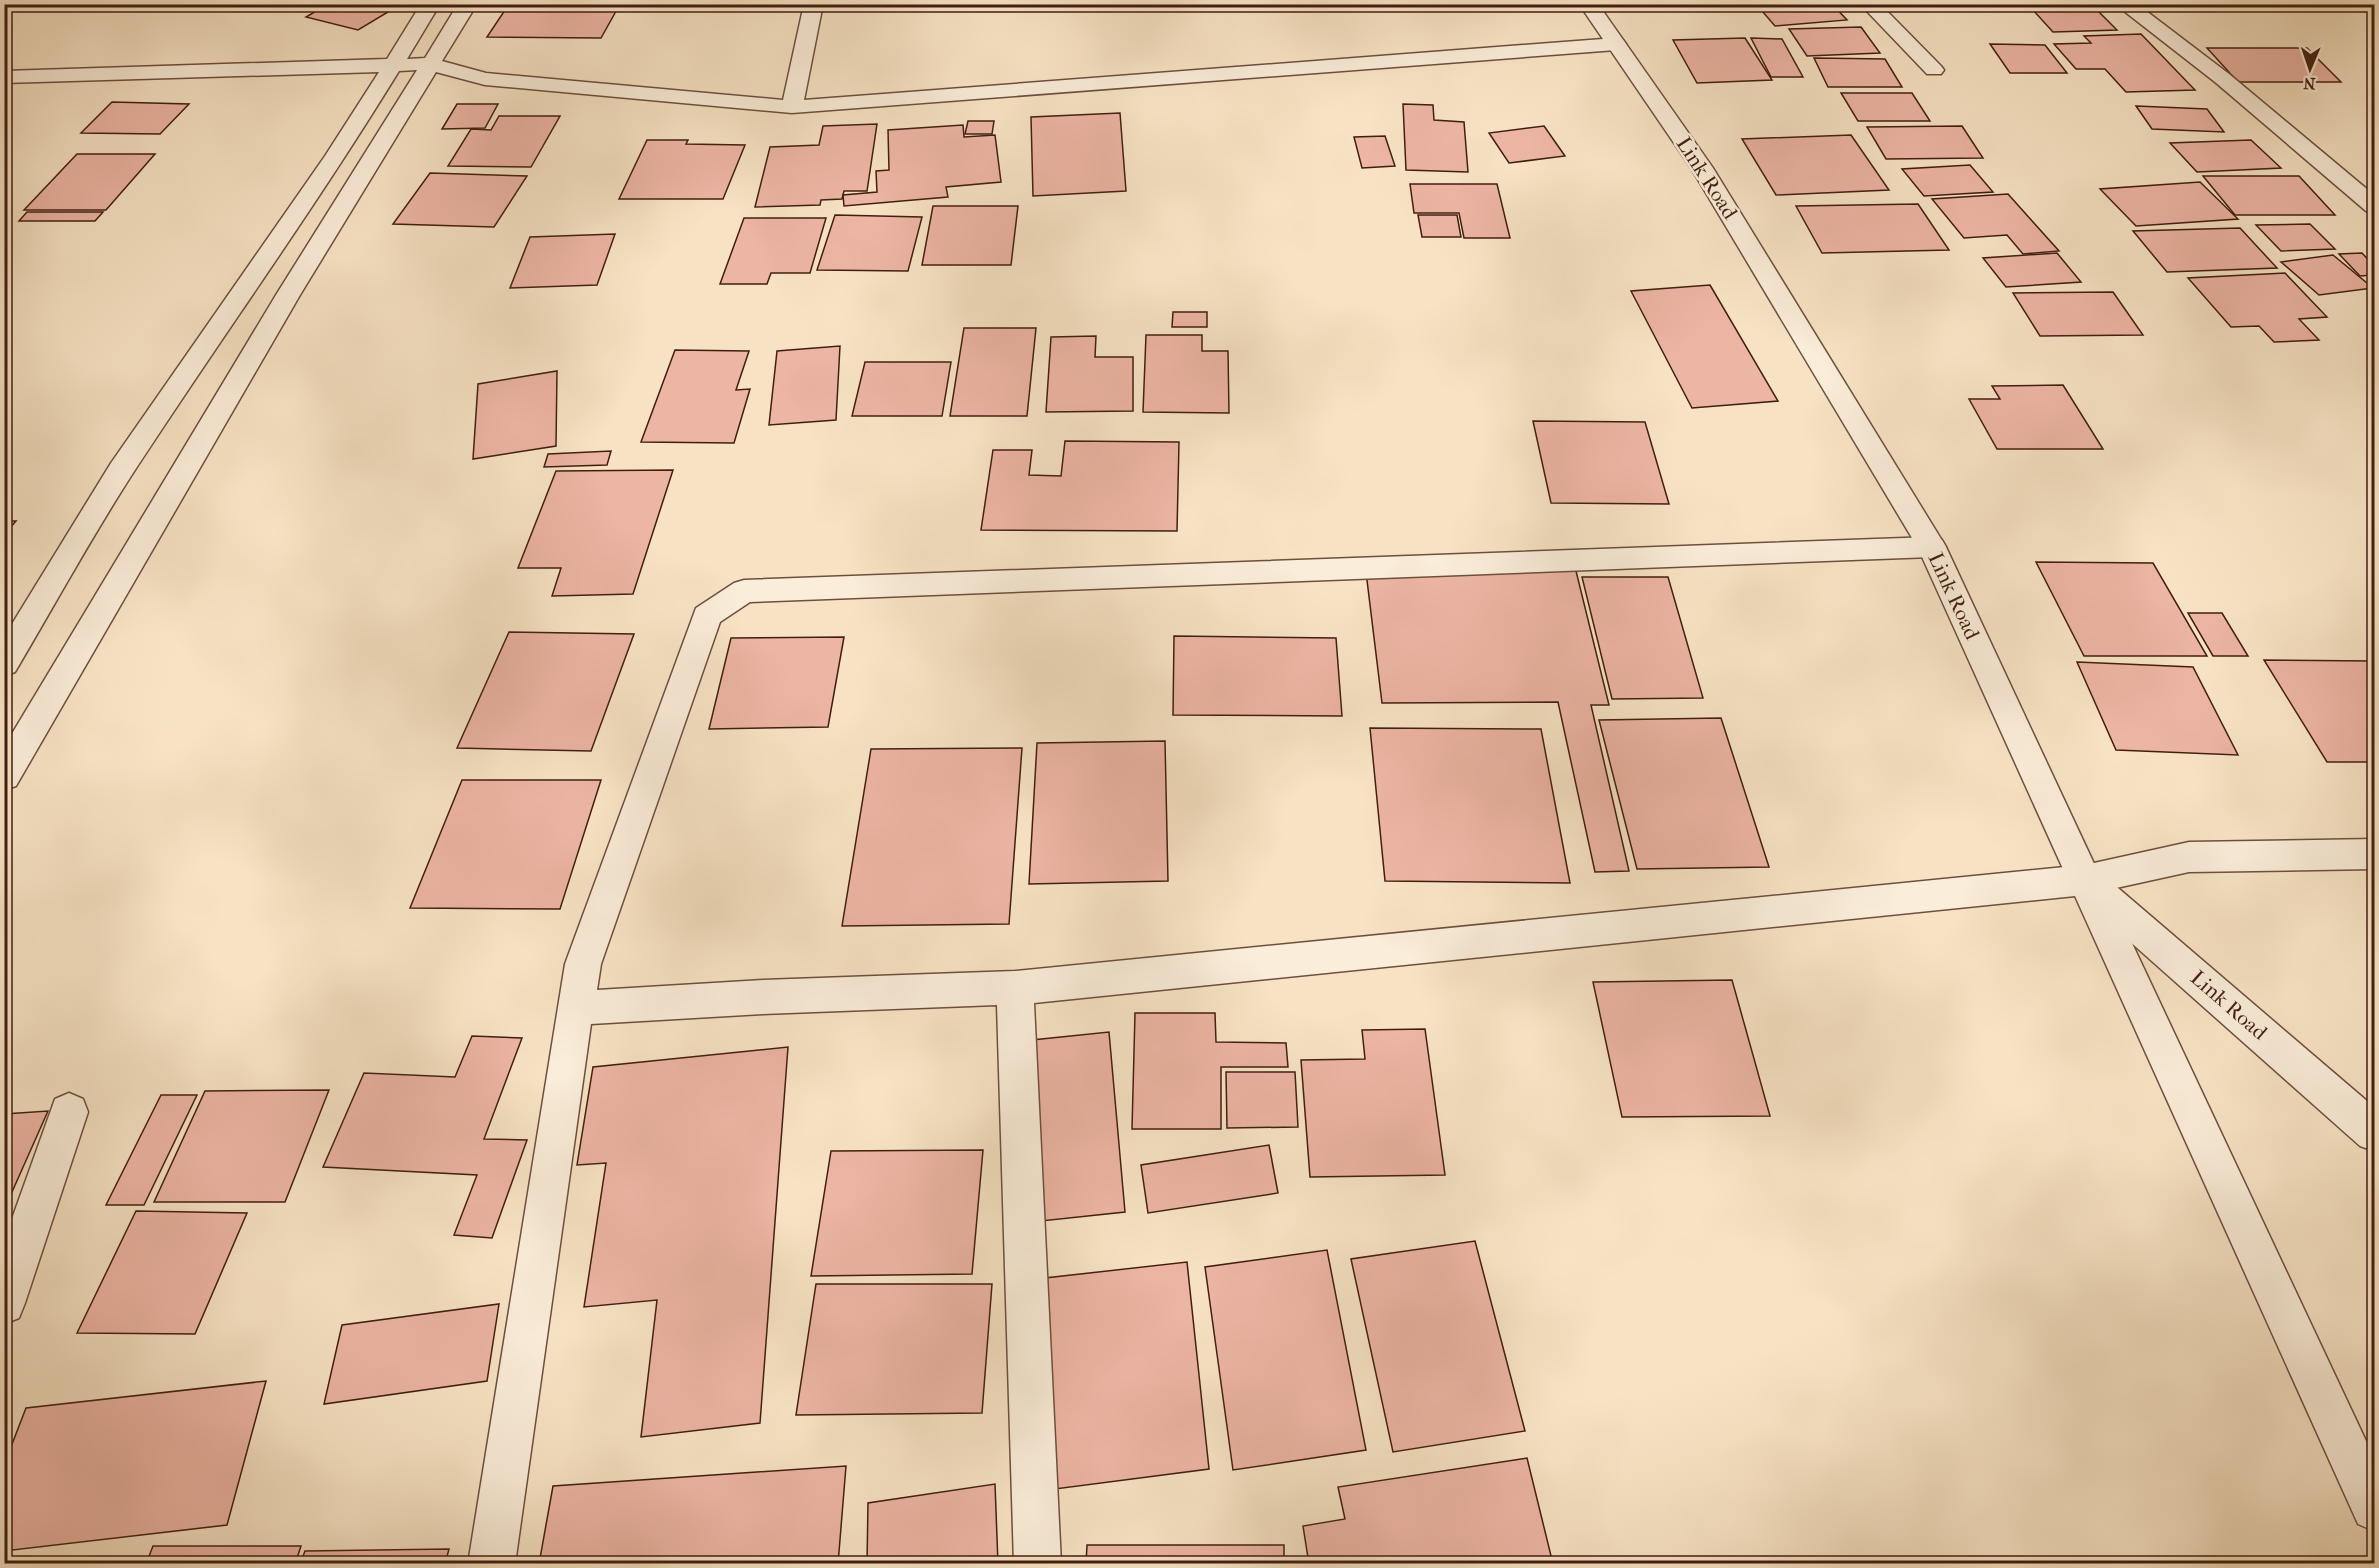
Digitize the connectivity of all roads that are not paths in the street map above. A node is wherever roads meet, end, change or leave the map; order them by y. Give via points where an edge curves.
1 (431, 4) edge
2 (468, 4) edge
3 (814, 4) edge
4 (1588, 4) edge
5 (1869, 4) edge
6 (2124, 4) edge
7 (1616, 44) junction
8 (429, 64) junction
9 (394, 65) junction
10 (1934, 70) dead end
11 (4, 77) edge
12 (792, 107) junction
13 (2374, 206) edge
14 (1932, 547) junction
15 (4, 664) edge
16 (4, 777) edge
17 (2374, 854) edge
18 (2085, 880) junction
19 (1015, 988) junction
20 (575, 1008) junction
21 (69, 1112) dead end
22 (2374, 1132) edge
23 (4, 1303) edge
24 (2374, 1508) edge
25 (491, 1563) edge
26 (1038, 1563) edge

1 - 9 street
2 - 8 street
3 - 12 street
4 - 7 street, Link Road
5 - 10 street
6 - 13 street via 2222,78
7 - 12 street
7 - 14 street, Link Road via 1702,168
8 - 9 street
8 - 12 street via 485,79
8 - 16 street
9 - 11 street
9 - 15 street via 335,158 121,470
14 - 18 street, Link Road
14 - 20 street via 744,591 707,616 583,964
17 - 18 street via 2189,857
18 - 19 street
18 - 22 street, Link Road
18 - 24 street
19 - 20 street
19 - 26 street
20 - 25 street
21 - 23 street

